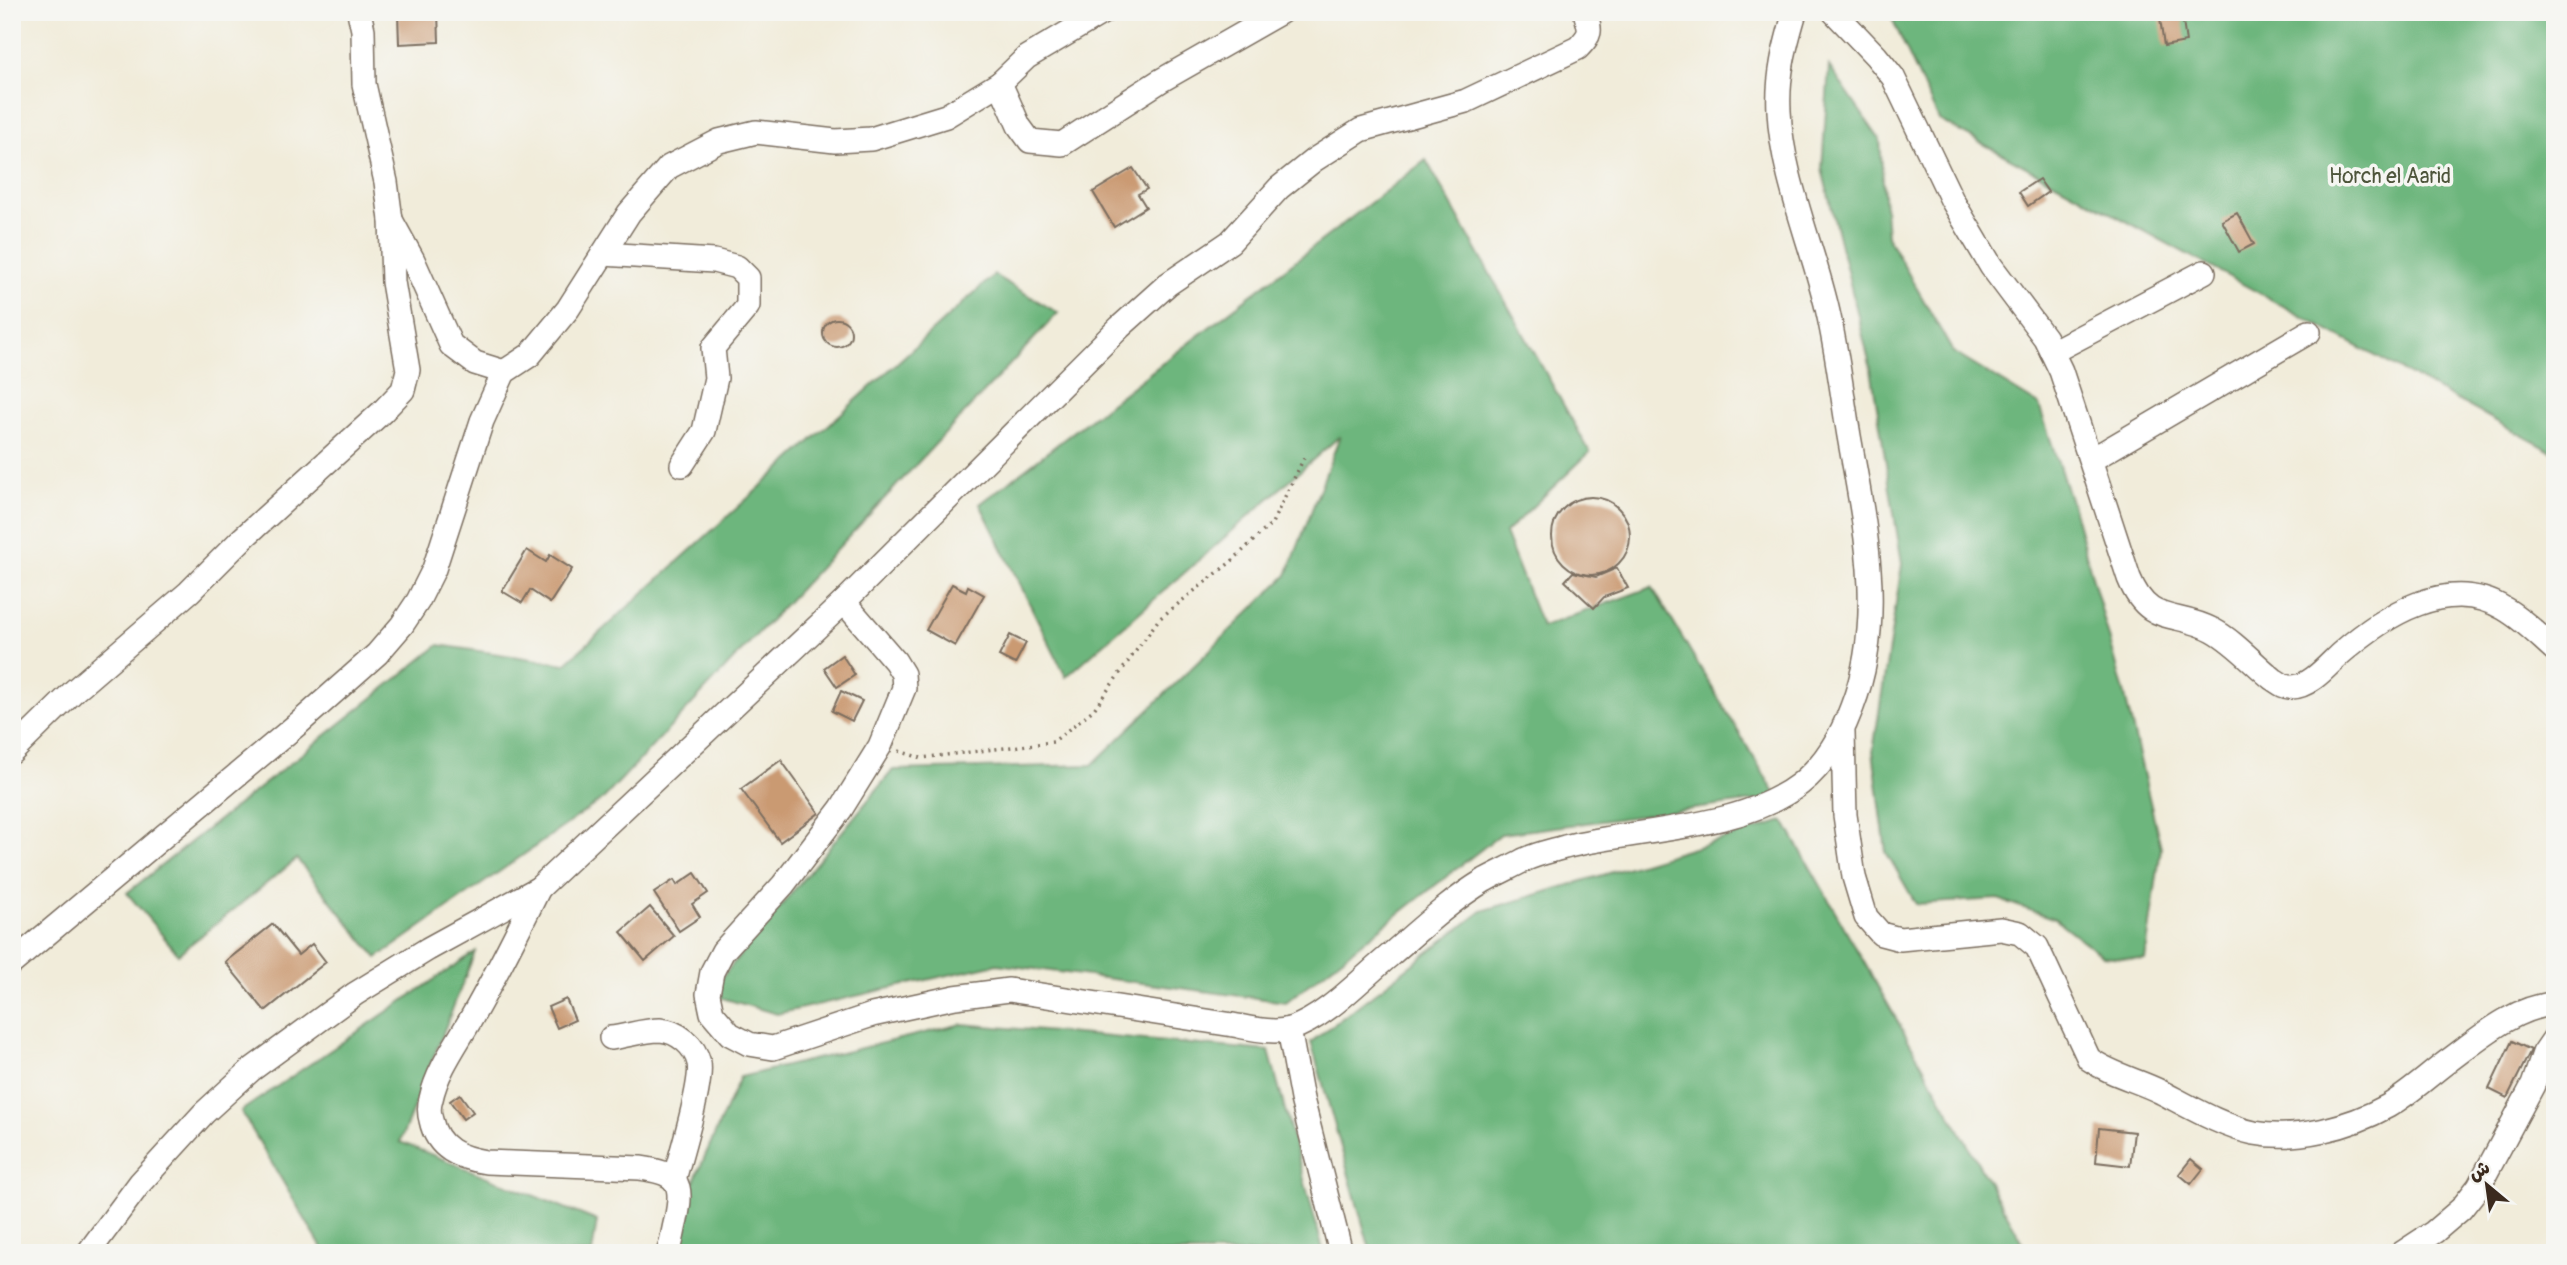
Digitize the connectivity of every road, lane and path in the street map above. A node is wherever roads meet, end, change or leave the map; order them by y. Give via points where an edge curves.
1 (359, 12) edge
2 (1103, 12) edge
3 (1281, 12) edge
4 (1585, 12) edge
5 (1795, 12) edge
6 (1834, 12) edge
7 (1000, 83) junction
8 (391, 220) junction
9 (603, 254) junction
10 (2204, 272) dead end
11 (2309, 331) dead end
12 (2052, 352) junction
13 (504, 372) junction
14 (1304, 458) dead end
15 (2091, 460) junction
16 (682, 465) dead end
17 (844, 603) junction
18 (2555, 650) edge
19 (1843, 733) junction
20 (880, 746) junction
21 (12, 752) edge
22 (539, 888) junction
23 (12, 963) edge
24 (2555, 1004) edge
25 (1289, 1029) junction
26 (2555, 1037) edge
27 (611, 1038) dead end
28 (674, 1180) junction
29 (88, 1253) edge
30 (668, 1253) edge
31 (1341, 1253) edge
32 (2402, 1253) edge

1 - 8 street via 364,84
2 - 7 street via 1027,57
3 - 7 street via 1062,144 1030,141
4 - 17 street via 1589,36 1578,48 1466,101 1361,130 1314,160 1279,188 1230,242 1168,284 1120,327
5 - 19 street via 1779,72 1779,115 1790,175 1828,310 1870,577 1866,657
6 - 12 street via 1893,77 1952,200
7 - 9 street via 946,116 871,139 835,141 756,132 719,141 669,167 629,213
8 - 13 street via 451,345 475,363
8 - 21 street via 393,282 408,370 403,390
9 - 13 street via 568,309 530,355
9 - 16 street via 714,261 737,267 748,278 748,306 713,348 716,378 704,431
10 - 12 street
11 - 15 street
12 - 15 street
13 - 23 street via 482,422 434,569 402,625 377,654 299,723
14 - 20 path via 1272,523 1159,620 1094,709 1053,742 921,758
15 - 18 street via 2138,597 2155,612 2211,629 2282,685 2302,685 2391,615 2451,596 2469,596 2504,608
17 - 20 street via 903,674 900,702
17 - 22 street
19 - 24 street via 1845,815 1854,877 1866,917 1881,934 1899,939 2001,929 2020,933 2037,947 2089,1059 2104,1070 2234,1127 2288,1135 2353,1121 2388,1105 2488,1031 2528,1011
19 - 25 street via 1800,784 1755,808 1726,818 1531,856 1483,881 1321,1013
20 - 25 street via 810,851 717,961 708,994 712,1013 730,1034 749,1045 773,1048 872,1015 1009,990 1251,1028
22 - 28 street via 430,1100 436,1137 466,1159 640,1168
22 - 29 street via 365,988 251,1070 140,1183
25 - 31 street
26 - 32 street via 2479,1186 2461,1209
27 - 28 street via 661,1030 678,1035 692,1048 699,1064 698,1083
28 - 30 street via 680,1200

